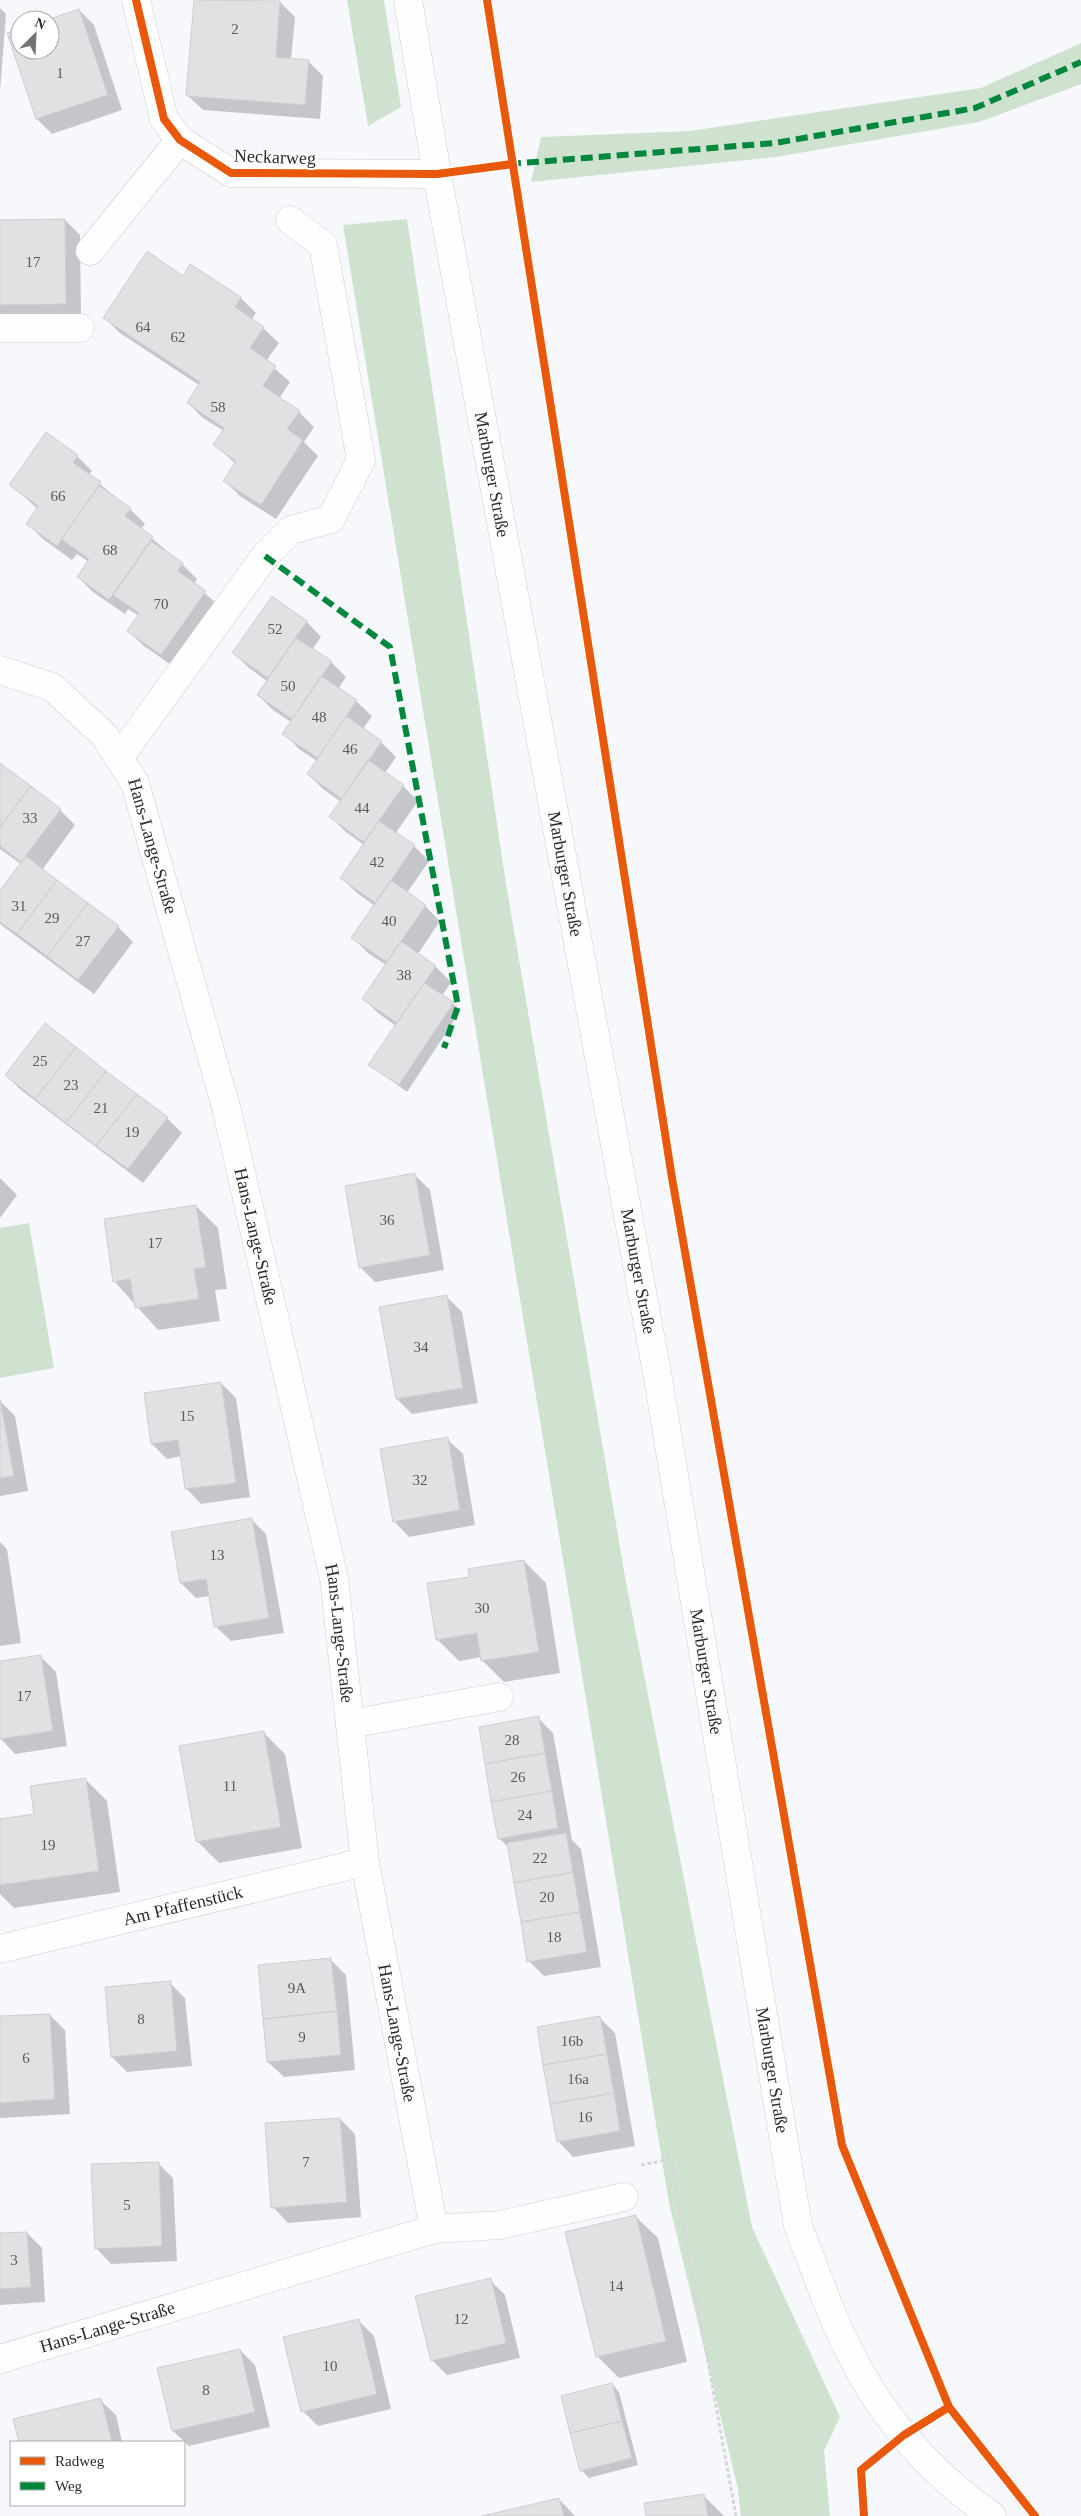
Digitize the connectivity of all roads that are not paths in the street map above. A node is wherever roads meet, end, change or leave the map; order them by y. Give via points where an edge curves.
1 (136, 0) edge
2 (408, 0) edge
3 (180, 140) junction
4 (437, 174) junction
5 (290, 220) dead end
6 (90, 250) dead end
7 (0, 328) edge
8 (80, 328) dead end
9 (0, 670) edge
10 (119, 758) junction
11 (500, 1697) dead end
12 (350, 1724) junction
13 (365, 1862) junction
14 (0, 1949) edge
15 (624, 2197) dead end
16 (434, 2229) junction
17 (0, 2359) edge
18 (962, 2507) edge
19 (992, 2516) edge

1 - 3 street, Neckarweg via 164,119
2 - 4 street, Marburger Straße
3 - 4 street, Neckarweg via 231,174
3 - 6 street
4 - 18 street, Marburger Straße via 660,1384 798,2226 846,2347 877,2400
5 - 10 street via 323,245 361,460 331,519 291,530 265,556
7 - 8 street
9 - 10 street, Hans-Lange-Straße via 52,687 104,735
10 - 12 street, Hans-Lange-Straße via 136,783 228,1111 334,1578
11 - 12 street
12 - 13 street, Hans-Lange-Straße
13 - 14 street, Am Pfaffenstück
13 - 16 street, Hans-Lange-Straße
15 - 16 street via 500,2225
16 - 17 street, Hans-Lange-Straße
18 - 19 street, Marburger Straße

